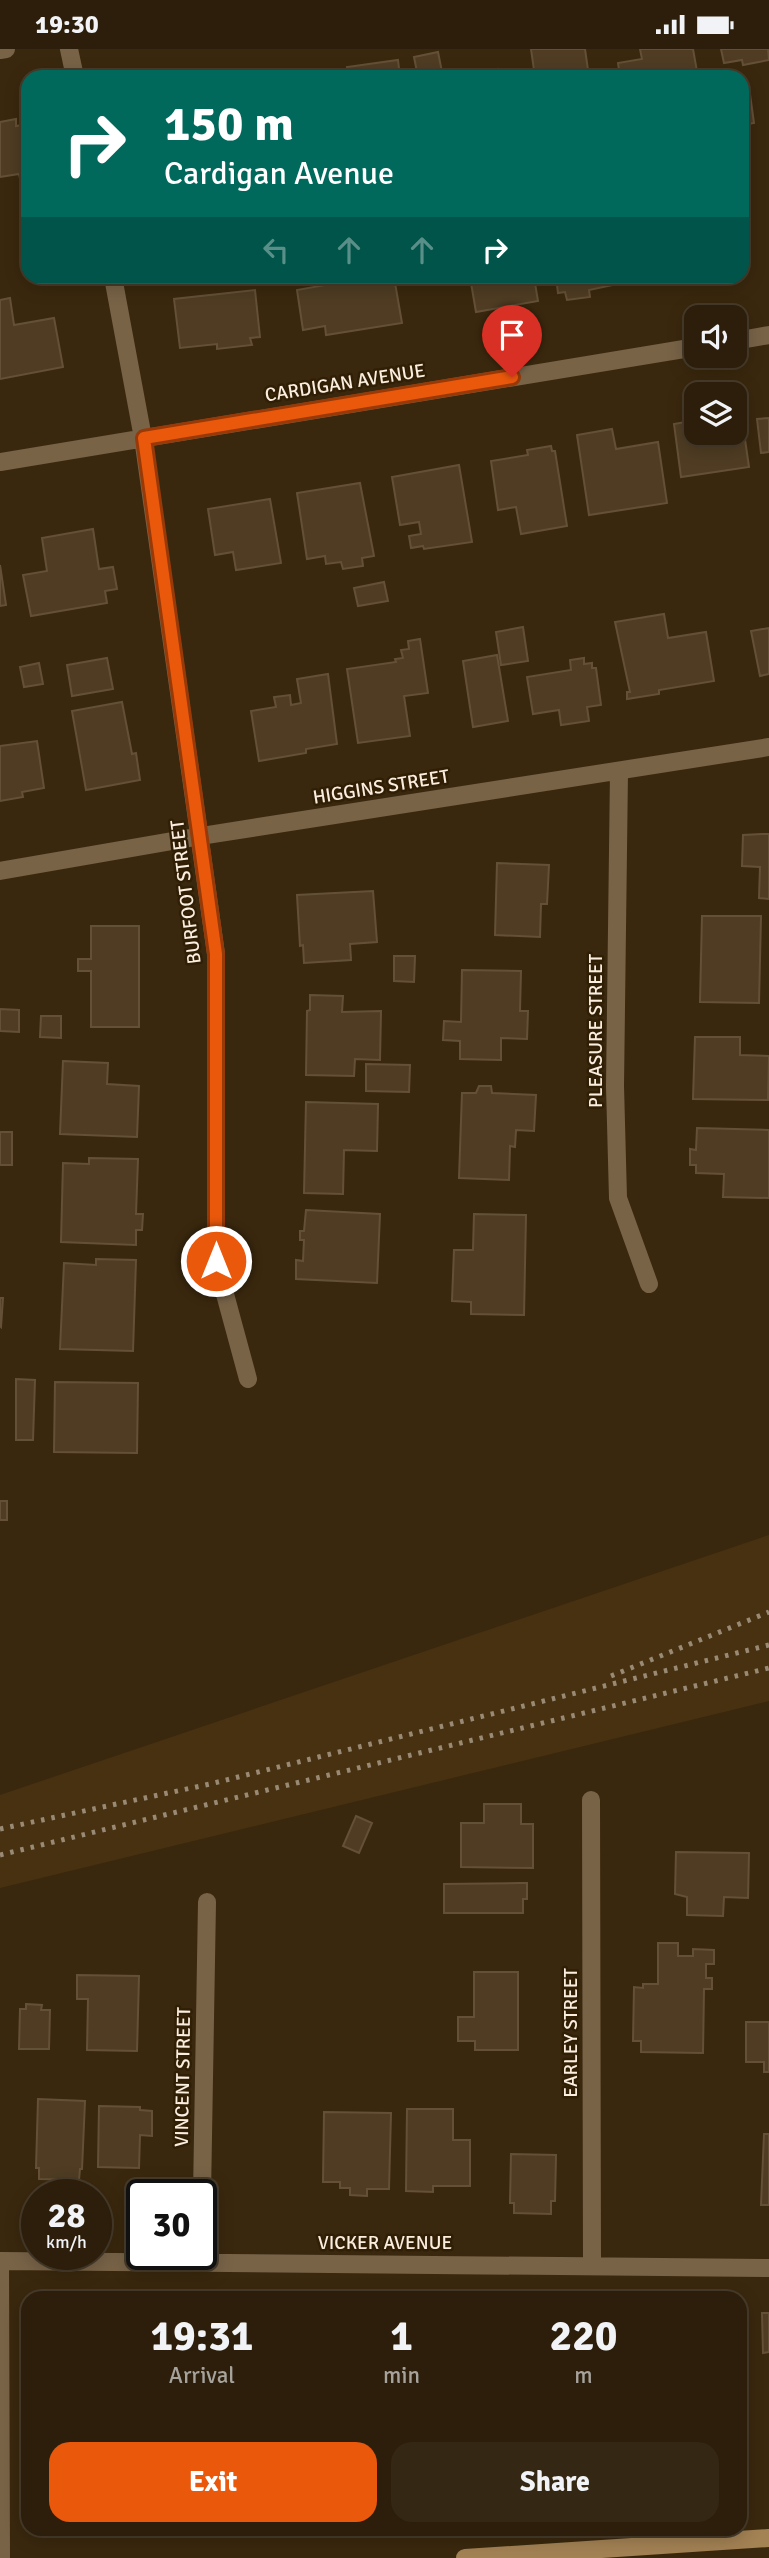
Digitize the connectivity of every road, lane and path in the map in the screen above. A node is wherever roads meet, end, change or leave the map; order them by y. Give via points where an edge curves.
1 (6, 49) edge
2 (69, 49) edge
3 (0, 50) edge
4 (74, 70) edge
5 (114, 284) edge
6 (769, 335) edge
7 (747, 339) edge
8 (684, 349) edge
9 (144, 438) junction
10 (0, 461) edge
11 (769, 747) edge
12 (619, 772) junction
13 (201, 836) junction
14 (0, 871) edge
15 (649, 1284) dead end
16 (248, 1379) dead end
17 (591, 1800) dead end
18 (207, 1902) dead end
19 (202, 2179) edge
20 (217, 2256) edge
21 (126, 2258) edge
22 (0, 2261) edge
23 (592, 2266) junction
24 (769, 2268) edge
25 (769, 2538) edge
26 (1, 2558) edge
27 (465, 2558) edge

1 - 3 street
2 - 4 street
5 - 9 street, BURFOOT STREET
6 - 7 street
8 - 9 street, CARDIGAN AVENUE
9 - 10 street, CARDIGAN AVENUE
9 - 13 street, BURFOOT STREET
11 - 12 street, HIGGINS STREET
12 - 13 street, HIGGINS STREET
12 - 15 street, PLEASURE STREET via 618,1198
13 - 14 street, HIGGINS STREET
13 - 16 street, BURFOOT STREET via 216,954 216,1261
17 - 23 street, EARLEY STREET
18 - 19 street, VINCENT STREET
20 - 23 street, VICKER AVENUE
21 - 22 street, VICKER AVENUE
22 - 26 street
23 - 24 street, VICKER AVENUE
25 - 27 main road

